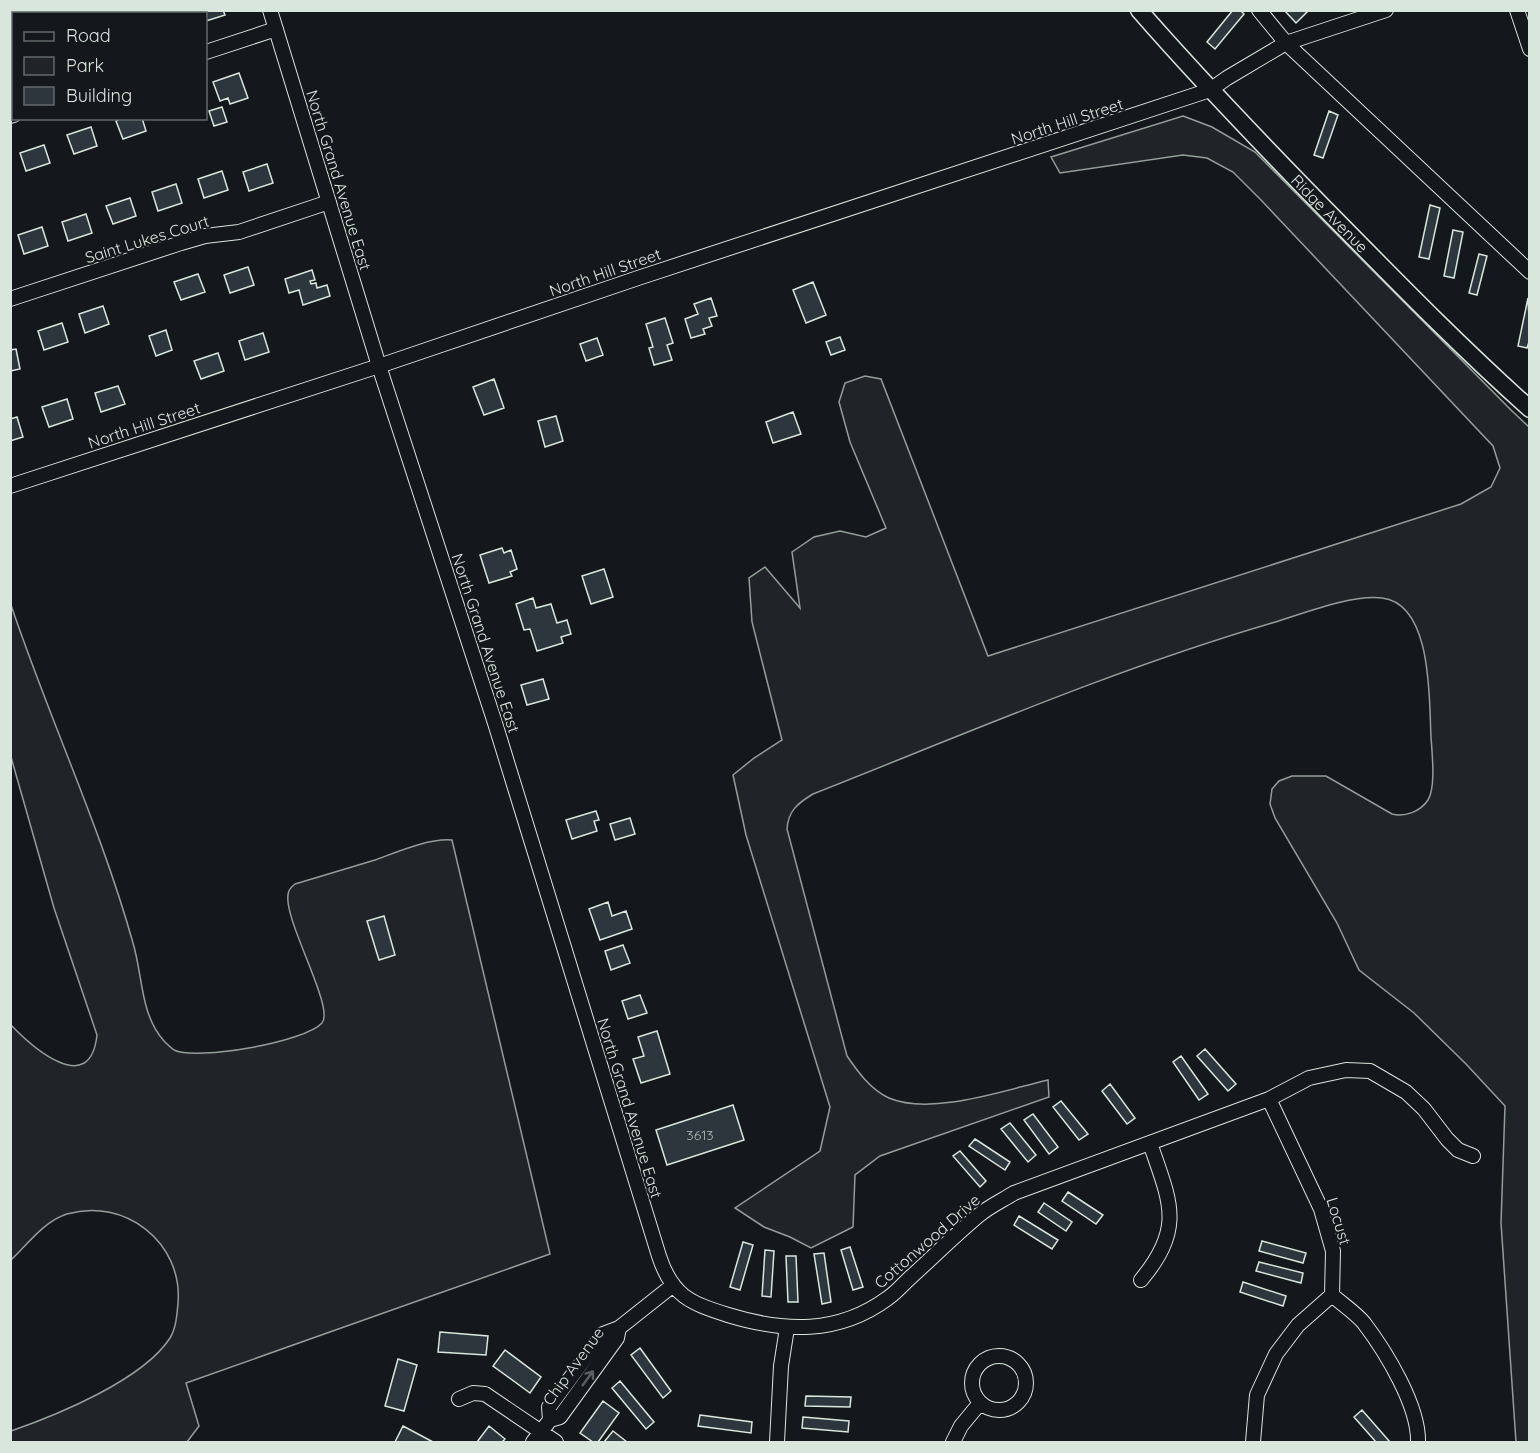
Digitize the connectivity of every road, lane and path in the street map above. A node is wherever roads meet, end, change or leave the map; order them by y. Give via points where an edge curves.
1 (270, 10) edge
2 (1139, 10) edge
3 (1259, 10) edge
4 (1386, 10) edge
5 (1517, 10) edge
6 (276, 29) junction
7 (1286, 43) junction
8 (1530, 49) edge
9 (207, 52) edge
10 (1210, 90) junction
11 (329, 202) junction
12 (1530, 272) edge
13 (10, 299) edge
14 (379, 366) junction
15 (1530, 409) edge
16 (10, 486) edge
17 (1269, 1099) junction
18 (1150, 1143) junction
19 (1473, 1156) dead end
20 (1141, 1280) dead end
21 (672, 1286) junction
22 (1332, 1295) junction
23 (619, 1328) junction
24 (787, 1328) junction
25 (562, 1389) junction
26 (574, 1398) junction
27 (459, 1399) dead end
28 (981, 1403) junction
29 (550, 1420) junction
30 (537, 1437) edge
31 (556, 1443) edge
32 (777, 1443) edge
33 (953, 1443) edge
34 (1253, 1443) edge
35 (1418, 1443) edge

1 - 6 street, North Grand Avenue East
2 - 10 street, Ridge Avenue
3 - 7 street
4 - 7 street, North Hill Street
5 - 8 street
6 - 9 street
6 - 11 street, North Grand Avenue East
7 - 10 street, North Hill Street
7 - 12 street
10 - 14 street, North Hill Street
10 - 15 street, Ridge Avenue via 1434,319
11 - 13 street, Saint Lukes Court via 239,232 181,243
11 - 14 street, North Grand Avenue East
14 - 16 street, North Hill Street
14 - 21 street, North Grand Avenue East via 495,723 659,1256
17 - 18 street, Cottonwood Drive
17 - 19 street, Cottonwood Drive via 1309,1078 1346,1070 1370,1071 1406,1092 1458,1150
17 - 22 street, Locust via 1324,1216 1333,1251
18 - 20 street via 1169,1198 1170,1220 1166,1240
18 - 24 street, Cottonwood Drive via 1014,1193 981,1213 889,1297 868,1310 836,1323
21 - 23 street, Chip Avenue
21 - 24 street, Cottonwood Drive via 710,1309
22 - 34 street via 1298,1325 1276,1354 1257,1395
22 - 35 street via 1363,1322 1396,1373 1418,1430
23 - 25 street, Chip Avenue via 603,1334
26 -> 23 street, Chip Avenue via 617,1338
24 - 32 street
25 - 26 street
25 - 29 street, Chip Avenue via 549,1407
26 - 29 street, Chip Avenue via 560,1417
27 - 30 street via 473,1393 486,1394
28 - 28 street via 999,1410 1013,1406 1021,1398 1026,1387 1024,1374 1013,1359 996,1355 976,1368 971,1381
28 - 33 street via 961,1426
29 - 30 street, Chip Avenue
30 - 31 street

